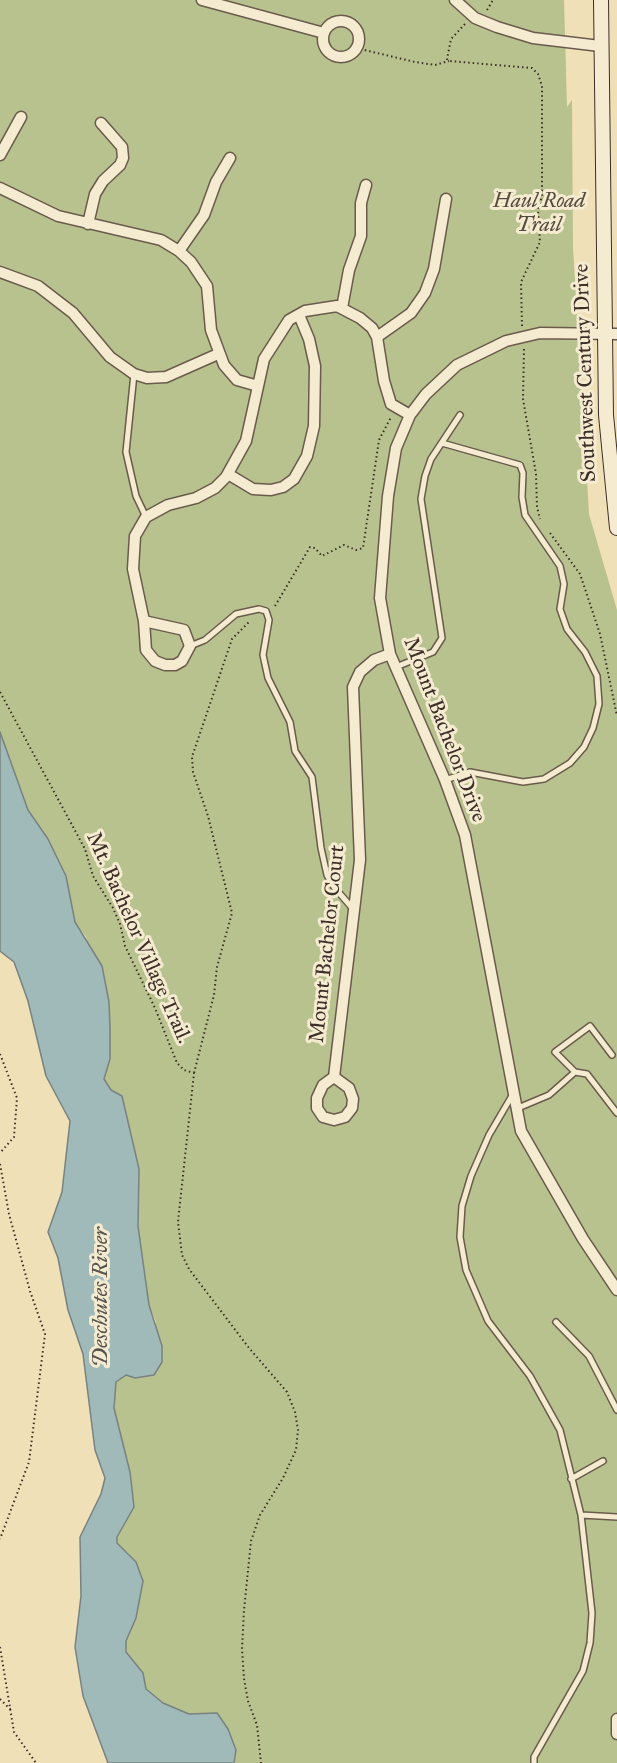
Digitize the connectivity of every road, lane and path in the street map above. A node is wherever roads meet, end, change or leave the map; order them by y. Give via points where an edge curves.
1 (454, 0) edge
2 (601, 0) edge
3 (209, 1) edge
4 (324, 33) junction
5 (600, 46) junction
6 (357, 48) junction
7 (449, 61) dead end
8 (21, 117) dead end
9 (101, 123) dead end
10 (0, 154) edge
11 (230, 158) dead end
12 (366, 185) dead end
13 (0, 188) edge
14 (446, 199) dead end
15 (88, 224) junction
16 (180, 251) junction
17 (0, 272) edge
18 (342, 308) junction
19 (299, 315) junction
20 (611, 334) edge
21 (377, 337) junction
22 (218, 354) junction
23 (134, 374) junction
24 (258, 386) junction
25 (397, 409) junction
26 (410, 415) junction
27 (460, 415) dead end
28 (442, 443) junction
29 (228, 474) junction
30 (146, 517) junction
31 (617, 528) edge
32 (268, 614) junction
33 (144, 621) junction
34 (190, 646) junction
35 (390, 654) junction
36 (396, 668) junction
37 (0, 692) edge
38 (446, 780) junction
39 (355, 911) junction
40 (0, 1054) edge
41 (612, 1055) dead end
42 (575, 1072) junction
43 (194, 1073) junction
44 (334, 1077) dead end
45 (514, 1093) junction
46 (518, 1108) junction
47 (617, 1113) edge
48 (0, 1153) edge
49 (0, 1164) edge
50 (617, 1290) edge
51 (556, 1322) dead end
52 (617, 1410) edge
53 (603, 1461) dead end
54 (571, 1479) junction
55 (581, 1515) junction
56 (617, 1517) edge
57 (0, 1539) edge
58 (0, 1647) edge
59 (0, 1699) edge
60 (11, 1710) junction
61 (617, 1719) edge
62 (617, 1734) edge
63 (36, 1763) edge
64 (261, 1763) edge
65 (534, 1763) edge

1 - 5 street via 475,18 533,38
2 - 5 main road, Southwest Century Drive
3 - 4 street
4 - 6 street via 323,42 334,55 351,54
4 - 6 street via 336,21 352,24 357,31
5 - 20 main road, Southwest Century Drive
6 - 7 path via 435,65
8 - 10 street
9 - 15 street via 122,147 123,158 95,194
11 - 16 street via 204,215
12 - 18 street via 361,203 361,236
13 - 15 street via 58,216
14 - 21 street via 434,269 425,293 411,314
15 - 16 street via 161,240
16 - 22 street via 207,286 211,330
17 - 23 street via 38,286 73,313 110,357
18 - 19 street via 320,308
18 - 21 street via 372,328
19 - 24 street via 270,348
19 - 29 street via 315,366 314,426 307,456 294,479 271,490 253,489
20 - 26 street, Mount Bachelor Drive via 540,333 506,341 457,366
20 - 31 main road, Southwest Century Drive via 606,415
21 - 25 street via 388,396
22 - 23 street via 166,377
22 - 24 street via 237,380
23 - 30 lane via 126,452 136,496
24 - 29 street via 246,441
25 - 26 street
25 - 32 path via 379,440 363,548 356,550 344,544 322,556 310,547
26 - 35 street, Mount Bachelor Drive via 396,448 388,496 380,598
27 - 28 lane
28 - 36 lane via 425,476 422,499 442,638 433,652
28 - 38 lane via 520,465 525,515 560,566 564,584 560,609 567,629 597,676 599,704 584,747 570,763 544,779 523,782 470,772
29 - 30 street via 205,493
30 - 33 street via 133,546 133,569
32 - 34 lane via 264,609 236,614 205,640
32 - 39 lane via 263,655 268,678 290,722 295,751 312,777 327,875
32 - 43 path via 246,623 232,639 192,757 232,913
33 - 34 street via 184,630
33 - 34 street via 146,650 155,661 175,665 182,661
35 - 36 street, Mount Bachelor Drive
35 - 39 street, Mount Bachelor Court via 374,660 360,672 353,687 360,860
36 - 38 street, Mount Bachelor Drive
37 - 43 path, Mt. Bachelor Village Trail. via 85,849 93,876 113,908 124,946 156,1008 177,1063
38 - 45 street, Mount Bachelor Drive via 465,835
39 - 44 street, Mount Bachelor Court
40 - 48 path via 17,1098 14,1137
41 - 42 lane via 590,1026 555,1052
42 - 46 lane via 549,1095
42 - 47 lane via 587,1074
43 - 64 path via 178,1222 182,1255 249,1348 287,1392 296,1412 298,1430 290,1465 260,1515 251,1541 242,1649
45 - 46 street, Mount Bachelor Drive
45 - 54 lane via 471,1176 462,1206 460,1238 466,1270 488,1321 540,1390 560,1430
46 - 50 street, Mount Bachelor Drive via 521,1131
49 - 57 path via 9,1214 45,1334 29,1462
51 - 52 lane via 589,1356
53 - 54 lane
54 - 55 lane
55 - 56 lane
55 - 65 lane via 592,1613 590,1643 583,1671 534,1756
58 - 60 path
59 - 60 path
60 - 63 path via 14,1732
61 - 62 street

